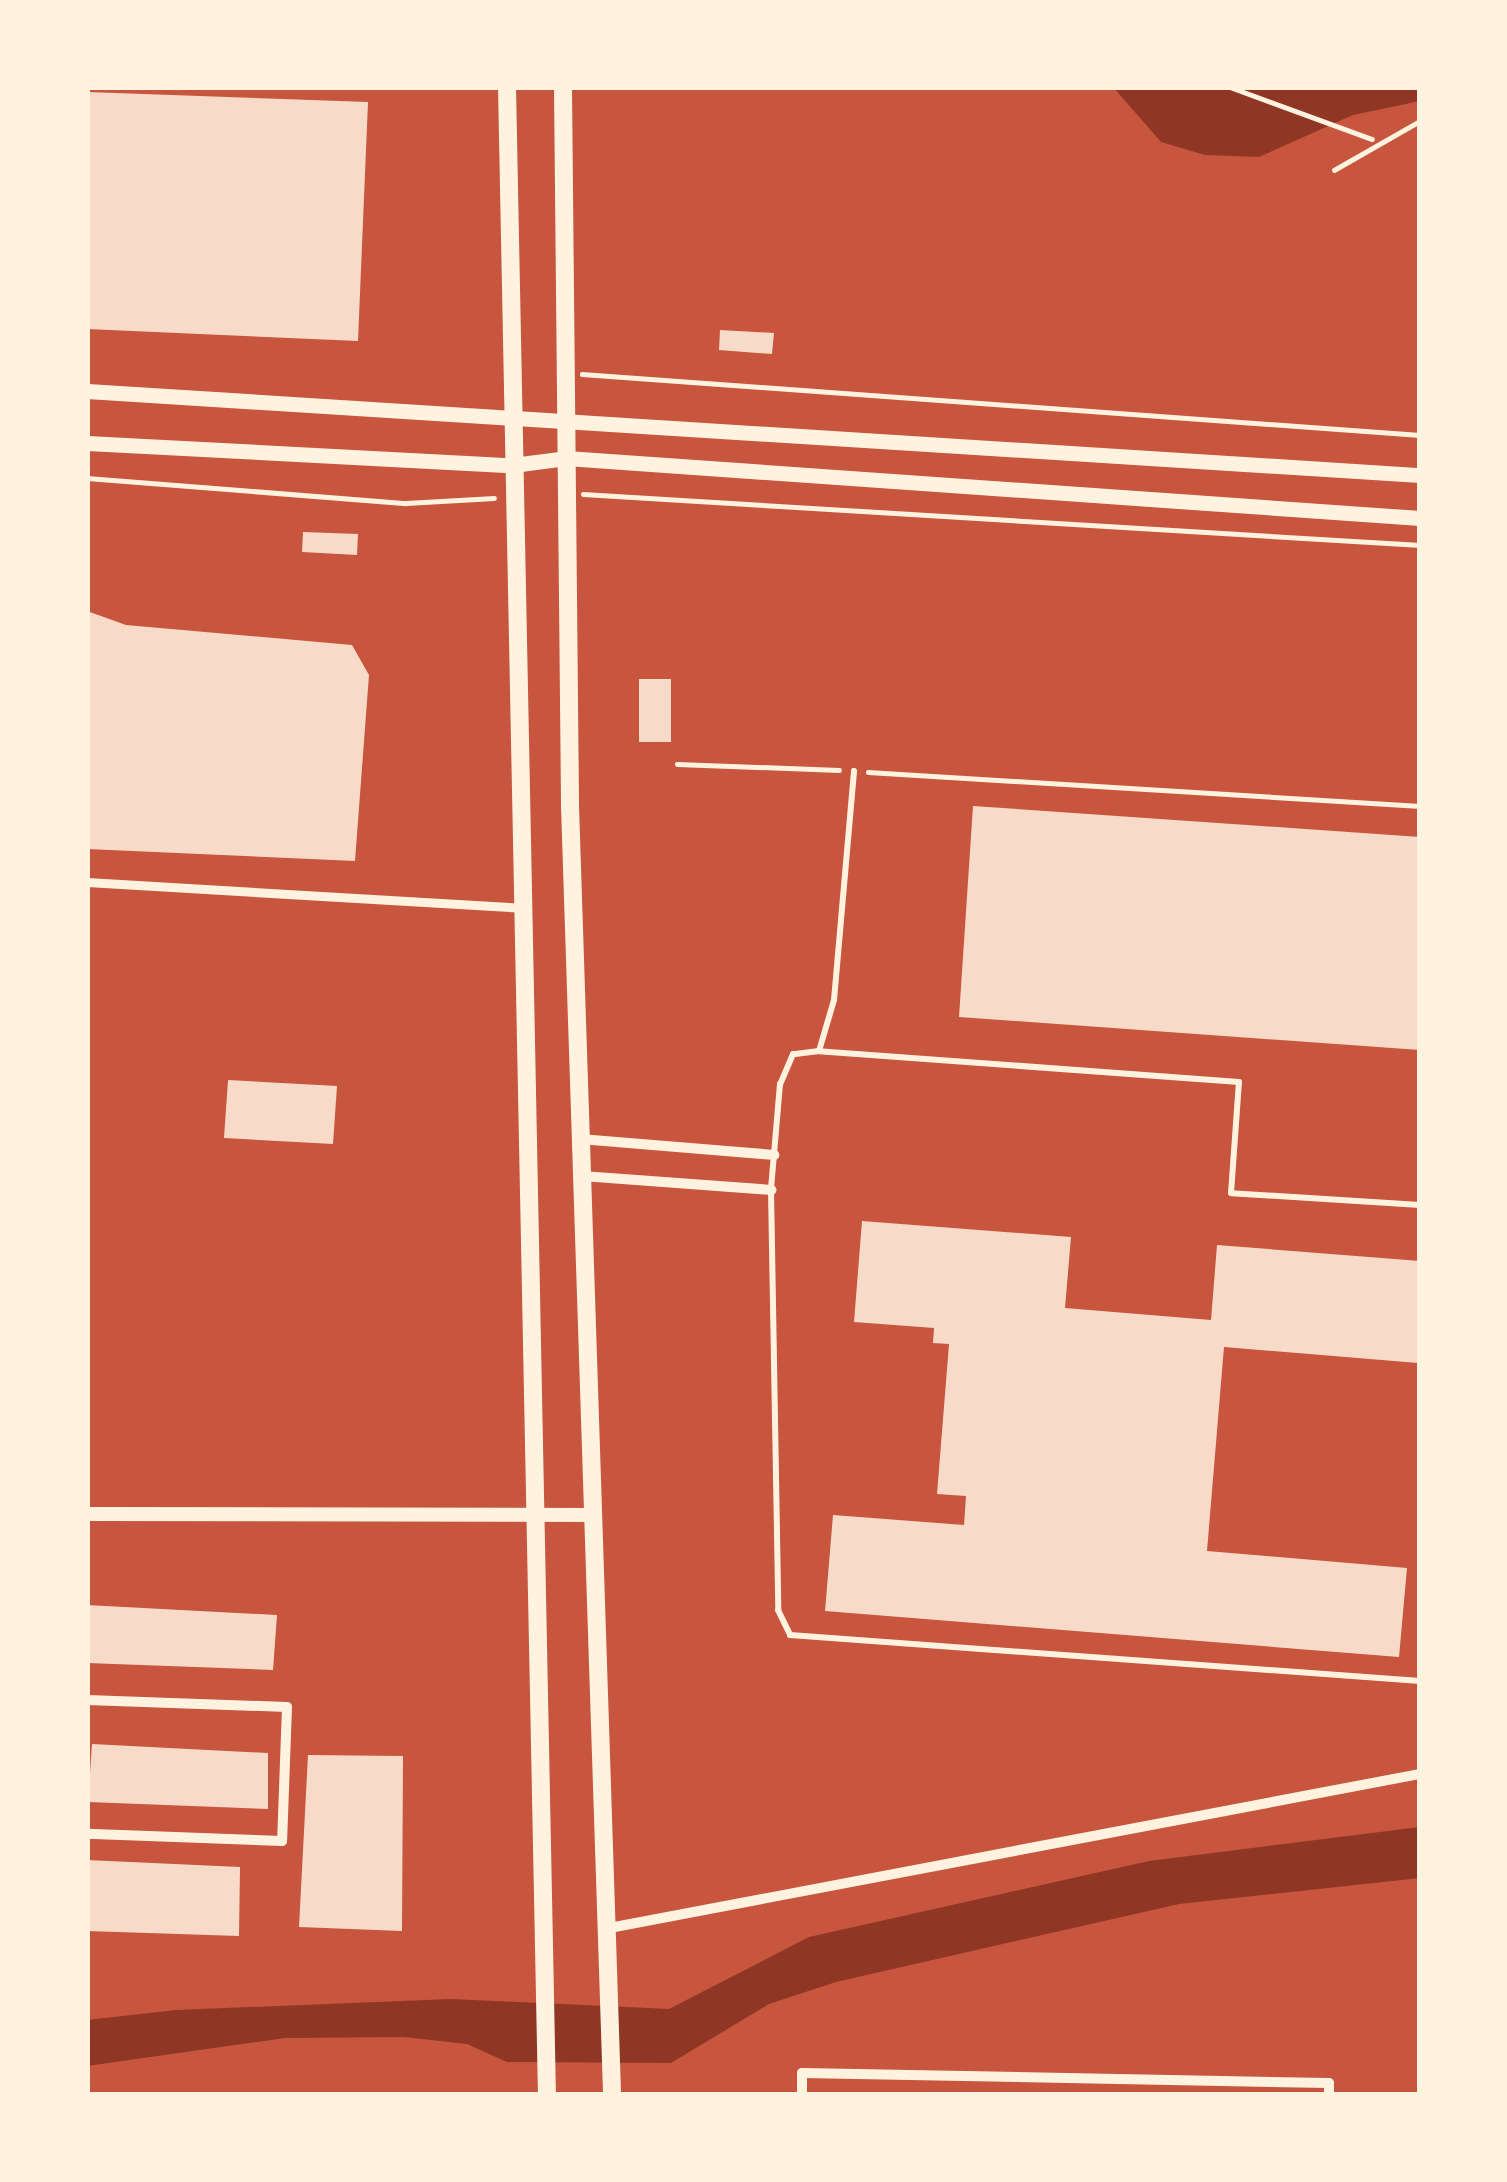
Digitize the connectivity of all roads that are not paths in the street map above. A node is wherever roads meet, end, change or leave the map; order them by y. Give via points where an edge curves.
1 (507, 87) edge
2 (563, 87) edge
3 (87, 391) edge
4 (512, 417) junction
5 (565, 422) junction
6 (87, 443) edge
7 (566, 458) junction
8 (513, 465) junction
9 (1420, 475) edge
10 (1420, 518) edge
11 (854, 771) road end
12 (87, 882) edge
13 (522, 908) junction
14 (819, 1051) junction
15 (580, 1139) junction
16 (774, 1155) junction
17 (582, 1176) junction
18 (771, 1190) junction
19 (1420, 1205) edge
20 (87, 1514) edge
21 (529, 1514) junction
22 (592, 1515) junction
23 (1420, 1682) edge
24 (87, 1700) edge
25 (1420, 1774) edge
26 (87, 1834) edge
27 (603, 1930) junction
28 (547, 2089) edge
29 (612, 2090) edge
30 (802, 2095) edge
31 (1329, 2095) edge

1 - 4 main road
2 - 5 main road
3 - 4 main road
4 - 5 main road
4 - 8 main road
5 - 7 main road
5 - 9 main road
6 - 8 main road
7 - 8 main road
7 - 10 main road
7 - 15 main road
8 - 13 main road
11 - 14 lane via 835,1000
12 - 13 street
13 - 21 main road
14 - 16 lane via 794,1054 780,1084
14 - 19 lane via 1239,1082 1231,1193
15 - 16 street
15 - 17 main road
16 - 18 lane
17 - 18 street
17 - 22 main road
18 - 23 lane via 778,1610 790,1635
20 - 21 street
21 - 22 street
21 - 28 main road
22 - 27 main road
24 - 26 street via 287,1707 282,1841
25 - 27 street
27 - 29 main road
30 - 31 street via 802,2073 1329,2084

